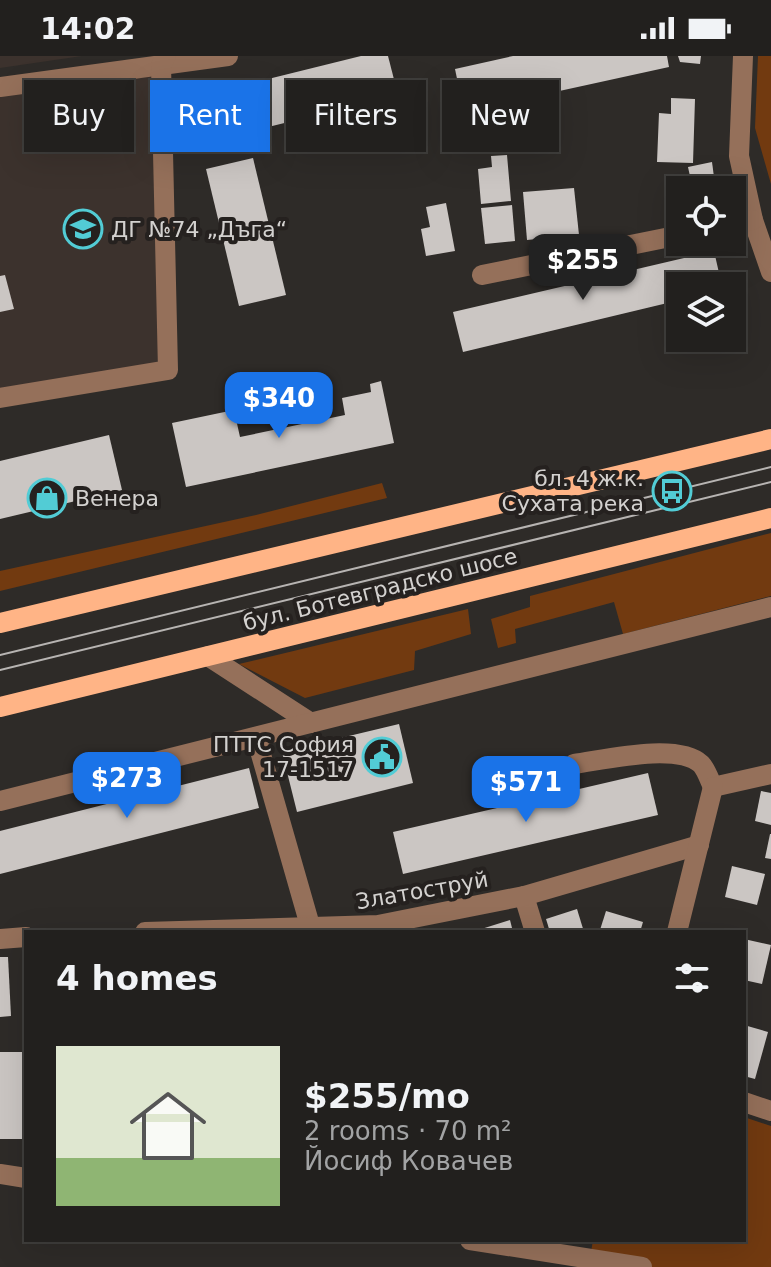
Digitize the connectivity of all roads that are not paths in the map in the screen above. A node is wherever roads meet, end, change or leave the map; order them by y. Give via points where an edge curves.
1 (228, 56) edge
2 (743, 56) edge
3 (164, 61) edge
4 (0, 87) edge
5 (753, 220) junction
6 (746, 221) edge
7 (666, 238) edge
8 (771, 272) edge
9 (482, 275) dead end
10 (0, 398) edge
11 (771, 439) edge
12 (771, 518) edge
13 (771, 607) edge
14 (0, 623) edge
15 (208, 656) junction
16 (0, 707) edge
17 (311, 723) junction
18 (256, 737) junction
19 (574, 764) dead end
20 (771, 774) edge
21 (713, 787) junction
22 (0, 801) edge
23 (699, 845) junction
24 (524, 896) junction
25 (311, 929) junction
26 (256, 930) edge
27 (534, 930) edge
28 (678, 930) edge
29 (24, 937) edge
30 (0, 939) edge
31 (746, 1103) edge
32 (771, 1111) edge
33 (0, 1174) edge
34 (24, 1178) edge
35 (481, 1242) edge
36 (607, 1264) edge
37 (642, 1267) edge

1 - 3 street
2 - 5 street via 739,156
3 - 4 street
3 - 10 street via 168,370
5 - 6 street
5 - 8 street
7 - 9 street
11 - 14 main road
12 - 15 main road, бул. Ботевградско шосе
13 - 17 street
15 - 16 main road, бул. Ботевградско шосе
15 - 17 street
17 - 18 street
18 - 22 street
18 - 25 street
19 - 21 street via 682,755 701,764
20 - 21 street
21 - 23 street
23 - 24 street, Златоструй
23 - 28 street
24 - 25 street, Златоструй via 378,925
24 - 27 street
25 - 26 street, Златоструй
29 - 30 street
31 - 32 street
33 - 34 street
35 - 36 street
36 - 37 street

